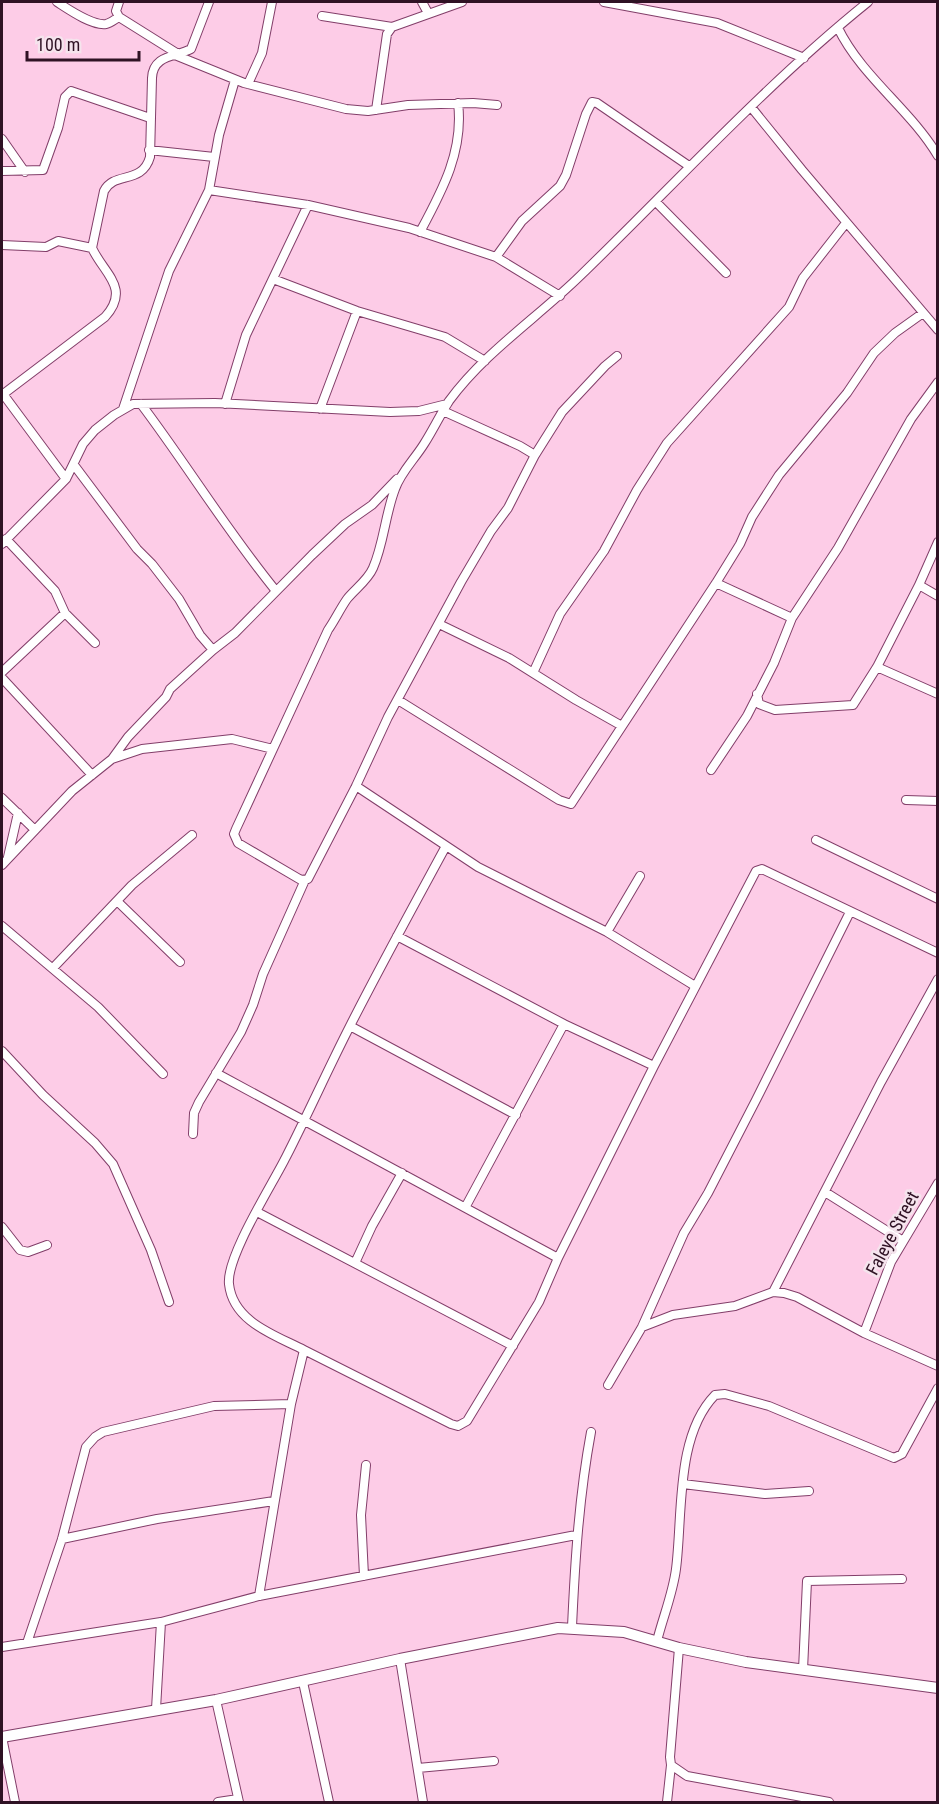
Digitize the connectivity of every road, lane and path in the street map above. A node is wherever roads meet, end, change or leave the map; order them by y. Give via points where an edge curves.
1 (57, 2) edge
2 (119, 2) edge
3 (209, 2) edge
4 (272, 2) edge
5 (422, 2) edge
6 (462, 2) edge
7 (604, 2) edge
8 (868, 2) edge
9 (634, 5) edge
10 (428, 13) junction
11 (322, 16) dead end
12 (119, 17) junction
13 (392, 27) junction
14 (838, 28) junction
15 (176, 54) junction
16 (804, 58) junction
17 (235, 80) junction
18 (248, 84) junction
19 (458, 104) junction
20 (497, 105) dead end
21 (751, 107) junction
22 (376, 110) junction
23 (150, 118) junction
24 (2, 144) edge
25 (149, 150) junction
26 (937, 152) edge
27 (214, 157) junction
28 (689, 166) junction
29 (2, 171) edge
30 (25, 172) junction
31 (209, 190) junction
32 (656, 202) junction
33 (308, 205) junction
34 (846, 223) junction
35 (420, 232) junction
36 (2, 245) edge
37 (92, 248) junction
38 (496, 257) junction
39 (726, 273) dead end
40 (273, 279) junction
41 (560, 296) junction
42 (357, 311) junction
43 (923, 313) junction
44 (938, 330) edge
45 (617, 356) dead end
46 (484, 360) junction
47 (938, 382) edge
48 (2, 395) edge
49 (141, 404) junction
50 (225, 404) junction
51 (445, 407) junction
52 (123, 409) junction
53 (320, 409) junction
54 (535, 455) junction
55 (74, 465) junction
56 (400, 476) junction
57 (66, 479) junction
58 (372, 505) junction
59 (387, 513) junction
60 (4, 542) edge
61 (938, 542) edge
62 (716, 584) junction
63 (919, 585) junction
64 (276, 591) junction
65 (938, 596) edge
66 (65, 613) junction
67 (792, 618) junction
68 (439, 624) junction
69 (94, 644) dead end
70 (213, 650) junction
71 (877, 667) junction
72 (2, 672) edge
73 (533, 673) junction
74 (2, 678) edge
75 (757, 694) junction
76 (938, 694) edge
77 (398, 700) junction
78 (622, 726) junction
79 (273, 749) junction
80 (112, 759) junction
81 (711, 770) dead end
82 (92, 775) junction
83 (356, 786) junction
84 (2, 798) edge
85 (906, 800) dead end
86 (938, 801) edge
87 (18, 813) junction
88 (34, 829) junction
89 (192, 834) dead end
90 (816, 840) dead end
91 (446, 846) junction
92 (4, 862) edge
93 (640, 876) dead end
94 (305, 880) junction
95 (938, 899) edge
96 (117, 902) junction
97 (850, 912) junction
98 (2, 926) edge
99 (607, 932) junction
100 (397, 936) junction
101 (938, 954) edge
102 (180, 962) dead end
103 (53, 968) junction
104 (938, 979) edge
105 (695, 986) junction
106 (564, 1024) junction
107 (350, 1026) junction
108 (2, 1052) edge
109 (654, 1066) junction
110 (216, 1073) junction
111 (163, 1074) dead end
112 (516, 1115) junction
113 (303, 1119) junction
114 (193, 1134) dead end
115 (402, 1173) junction
116 (938, 1183) edge
117 (825, 1192) junction
118 (466, 1206) junction
119 (257, 1212) junction
120 (2, 1227) edge
121 (903, 1241) junction
122 (47, 1245) dead end
123 (558, 1258) junction
124 (356, 1263) junction
125 (773, 1292) junction
126 (169, 1302) dead end
127 (642, 1327) junction
128 (864, 1334) junction
129 (513, 1346) junction
130 (304, 1350) junction
131 (938, 1366) edge
132 (608, 1385) dead end
133 (938, 1388) edge
134 (291, 1404) junction
135 (591, 1432) dead end
136 (366, 1465) dead end
137 (683, 1484) junction
138 (809, 1491) dead end
139 (274, 1501) junction
140 (576, 1535) junction
141 (62, 1539) junction
142 (364, 1576) junction
143 (902, 1579) dead end
144 (259, 1596) junction
145 (161, 1622) junction
146 (572, 1627) junction
147 (657, 1641) junction
148 (27, 1643) junction
149 (2, 1647) edge
150 (679, 1648) junction
151 (400, 1659) junction
152 (802, 1670) junction
153 (303, 1682) junction
154 (938, 1688) edge
155 (216, 1700) junction
156 (156, 1709) junction
157 (2, 1737) edge
158 (494, 1761) dead end
159 (671, 1765) junction
160 (418, 1768) junction
161 (238, 1801) edge
162 (15, 1803) edge
163 (218, 1803) edge
164 (329, 1803) edge
165 (423, 1803) edge
166 (667, 1803) edge
167 (829, 1803) edge

1 - 12 street via 102,24
2 - 12 street
3 - 15 street via 193,46
4 - 18 street via 261,53
5 - 10 street
6 - 10 street
7 - 9 street
8 - 14 street
9 - 16 street via 717,23
10 - 13 street
11 - 13 street
12 - 15 street
13 - 22 street via 387,34
14 - 16 street
14 - 26 street via 853,54
15 - 17 street
15 - 23 street via 154,67
16 - 21 street
17 - 18 street
17 - 27 street
18 - 22 street via 346,109
19 - 20 street
19 - 22 street
19 - 35 street via 459,133 454,159
21 - 28 street
21 - 34 street
23 - 25 street
23 - 30 street via 71,91 65,97 43,170
24 - 30 street
25 - 27 street
25 - 37 street via 146,169 106,186
27 - 31 street
28 - 32 street
28 - 38 street via 592,102 560,186 522,221
29 - 30 street
31 - 33 street
31 - 52 street via 169,271
32 - 39 street
32 - 41 street
33 - 35 street
33 - 40 street
34 - 43 street
34 - 73 street via 803,278 789,307 667,443 604,551 560,614
35 - 38 street
36 - 37 street via 46,247 58,241
37 - 48 street via 116,287 114,306 105,317
38 - 41 street
40 - 42 street
40 - 50 street via 246,334
41 - 46 street
42 - 46 street via 445,337
42 - 53 street
43 - 44 street
43 - 62 street via 874,353 847,393 779,474
45 - 54 street via 562,412
46 - 51 street
47 - 67 street via 910,419 838,548
48 - 57 street
49 - 50 street
49 - 52 street
49 - 64 street
50 - 53 street
51 - 53 street via 390,412
51 - 54 street
51 - 56 street via 424,445
52 - 55 street via 95,430 83,444
54 - 68 street
55 - 57 street
55 - 70 street via 179,599
56 - 58 street
56 - 59 street
57 - 60 street
58 - 59 street
58 - 64 street via 345,524
59 - 79 street via 373,569 328,630
60 - 66 street via 55,591
61 - 63 street
62 - 67 street
62 - 78 street
63 - 65 street
63 - 71 street
64 - 70 street via 236,633
66 - 69 street
66 - 72 street
67 - 75 street
68 - 73 street
68 - 77 street
70 - 80 street via 171,689
71 - 75 street via 851,706 775,710 759,704
71 - 76 street
73 - 78 street
74 - 82 street
75 - 81 street
77 - 78 street via 559,801 571,804
77 - 83 street
79 - 80 street via 232,739 142,749
79 - 94 street via 234,834 236,841
80 - 82 street
82 - 88 street
83 - 91 street
83 - 94 street
84 - 87 street
85 - 86 street
87 - 88 street
87 - 92 street
88 - 92 street
89 - 96 street
90 - 95 street
91 - 99 street via 478,867
91 - 100 street
93 - 99 street
94 - 110 street via 241,1032
96 - 102 street
96 - 103 street
97 - 101 street
97 - 105 street via 762,869 756,871
97 - 127 street via 684,1233
98 - 103 street
99 - 105 street
100 - 106 street
100 - 107 street
103 - 111 street via 98,1007
104 - 117 street
105 - 109 street
106 - 109 street
106 - 112 street
107 - 112 street
107 - 113 street
108 - 126 street via 113,1164
109 - 123 street
110 - 113 street
110 - 114 street via 194,1113
112 - 118 street
113 - 115 street
113 - 119 street
115 - 118 street
115 - 124 street
116 - 121 street, Faleye Street
117 - 121 street
117 - 125 street
118 - 123 street
119 - 124 street
119 - 130 street via 229,1275 235,1305 256,1325
120 - 122 street via 20,1250 28,1252
121 - 128 street, Faleye Street
123 - 129 street via 539,1302
124 - 129 street
125 - 127 street via 735,1306 673,1316
125 - 128 street via 797,1297
127 - 132 street
128 - 131 street
129 - 130 street via 467,1422 458,1426
130 - 134 street
133 - 137 street via 902,1455 894,1458 769,1406 715,1395 695,1423
134 - 139 street
134 - 141 street via 214,1406 103,1432 87,1445
135 - 140 street
136 - 142 street via 361,1515
137 - 138 street via 765,1494
137 - 147 street via 676,1570
139 - 141 street
139 - 144 street
140 - 142 street
140 - 146 street
141 - 148 street
142 - 144 street
143 - 152 street via 807,1581
144 - 145 street
145 - 148 street
145 - 156 street
146 - 147 street via 624,1632
146 - 151 street
147 - 150 street
148 - 149 street
150 - 152 street
150 - 159 street
151 - 153 street
151 - 160 street
152 - 154 street
153 - 155 street
153 - 164 street
155 - 156 street
155 - 161 street
156 - 157 street
157 - 162 street
158 - 160 street
159 - 166 street
159 - 167 street via 687,1776
160 - 165 street
161 - 163 street

